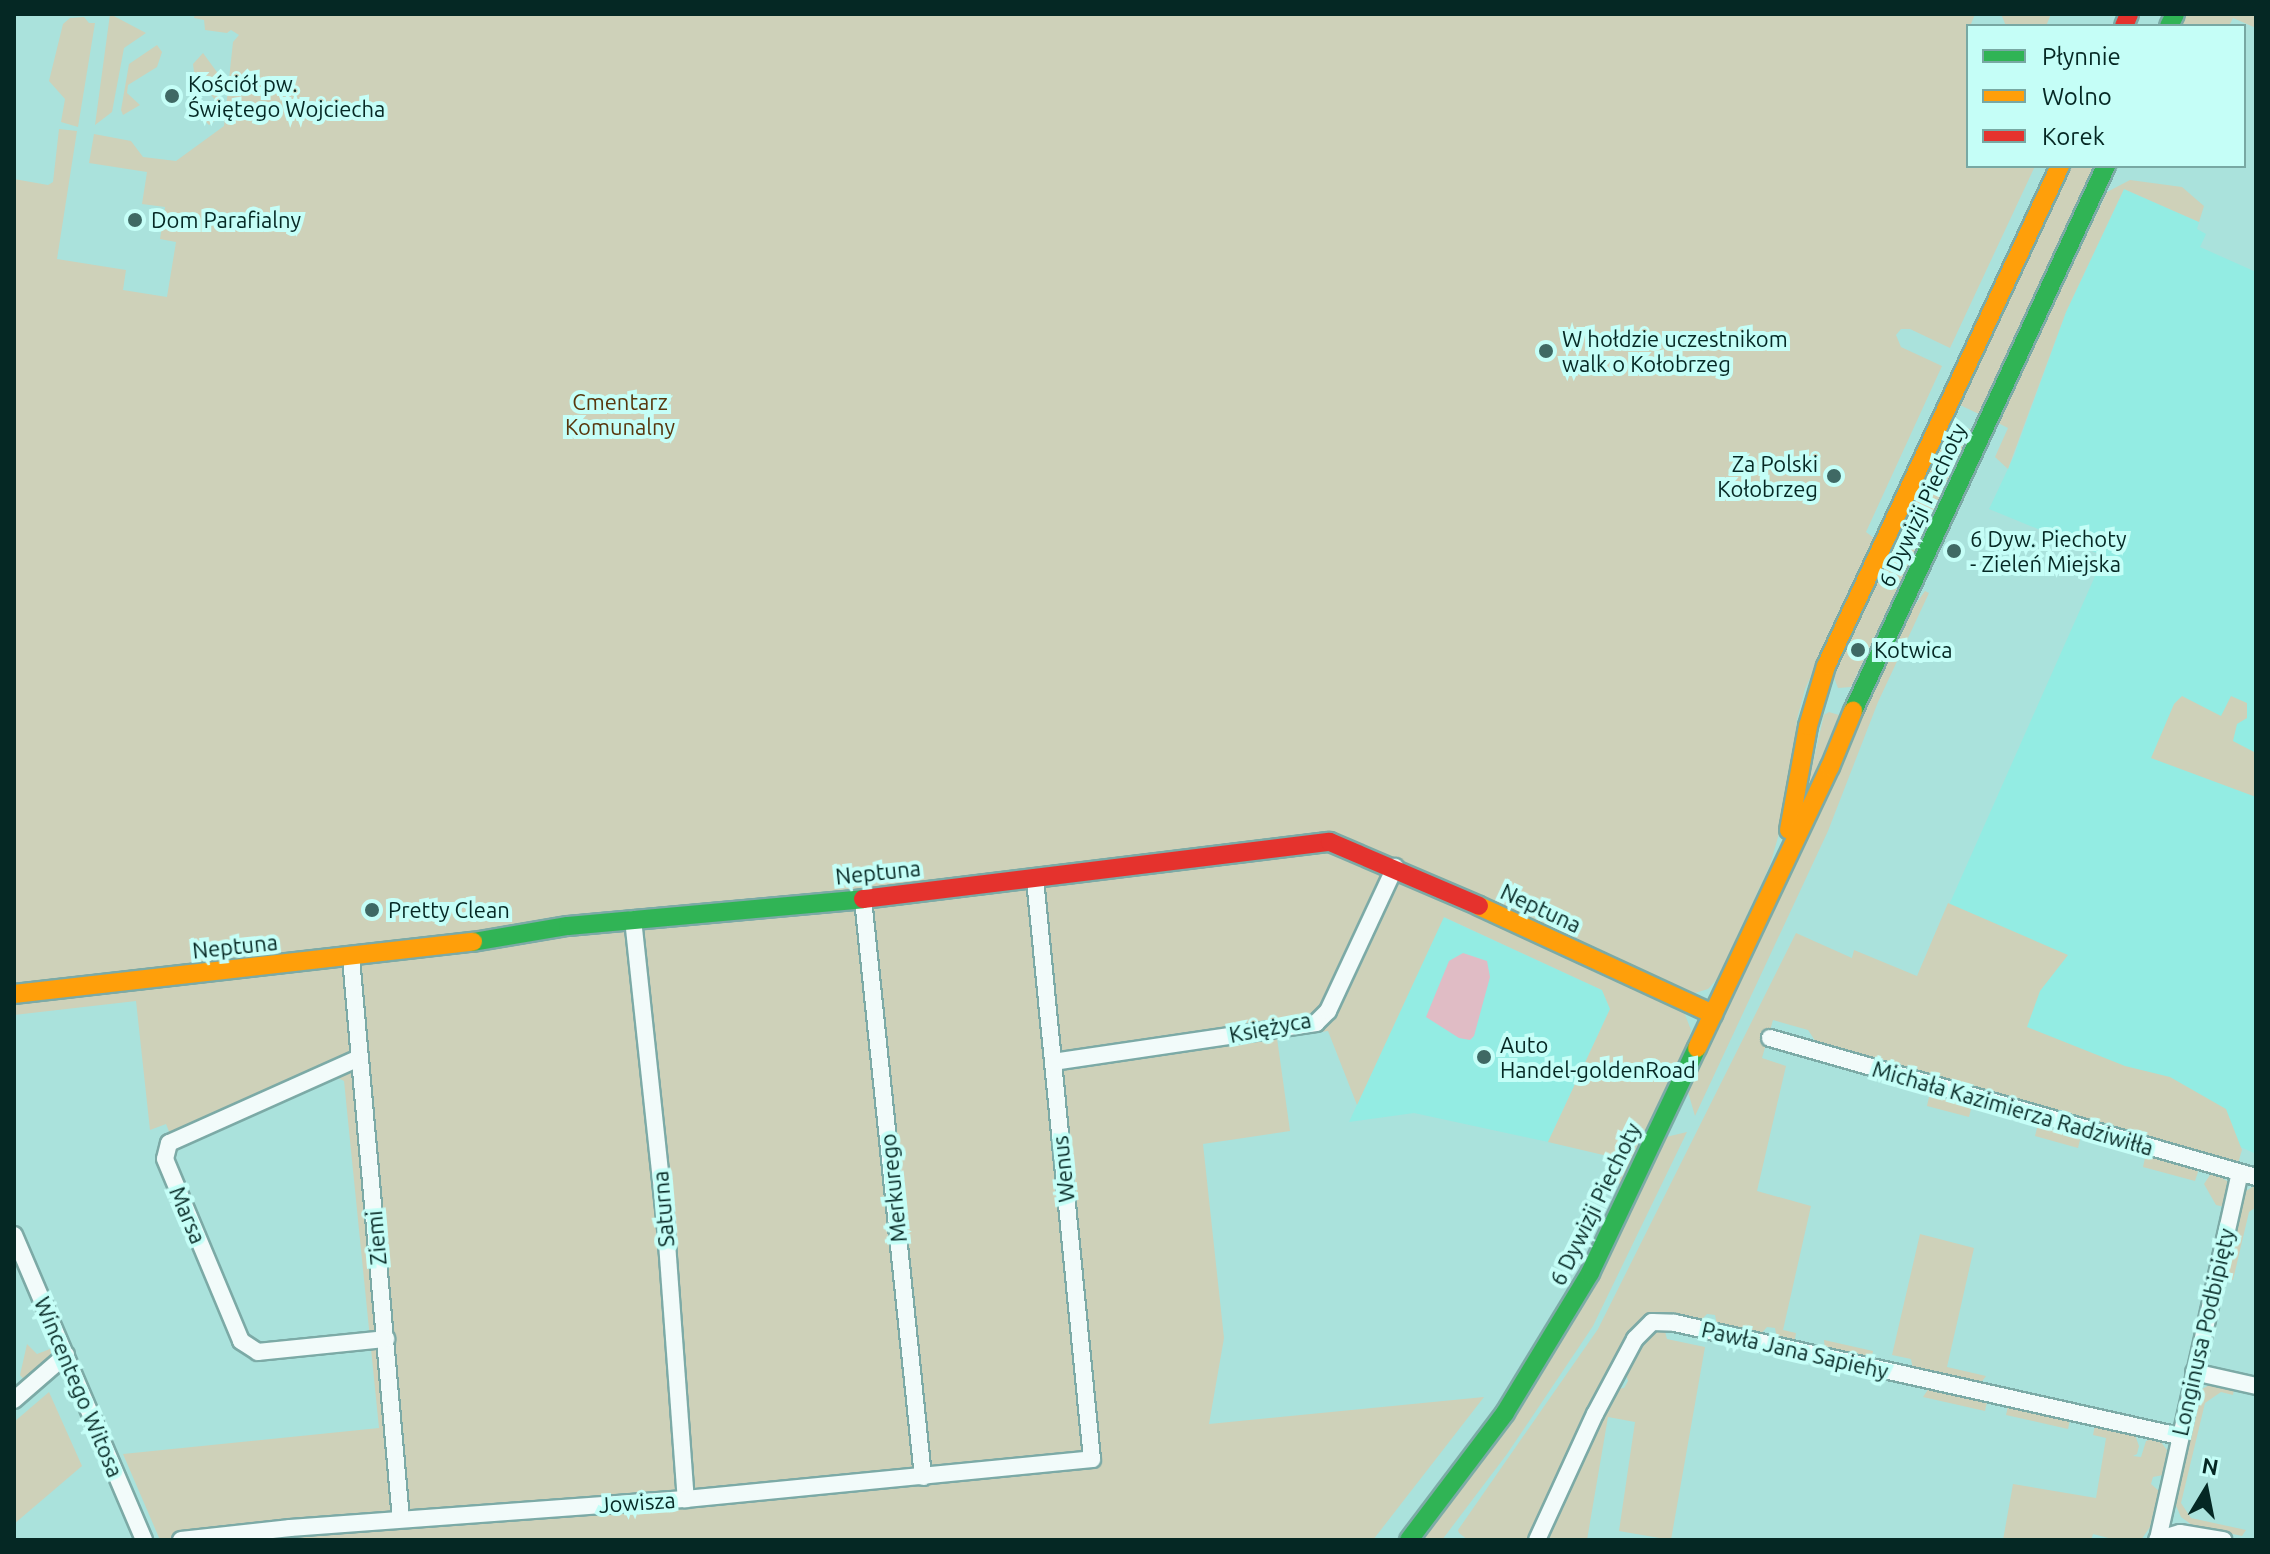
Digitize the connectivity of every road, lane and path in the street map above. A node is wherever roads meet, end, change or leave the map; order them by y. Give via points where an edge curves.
1 (2059, 168) edge
2 (2105, 168) edge
3 (1817, 690) junction
4 (1855, 705) junction
5 (1783, 864) junction
6 (1395, 867) junction
7 (1035, 879) junction
8 (863, 899) junction
9 (633, 919) junction
10 (351, 958) junction
11 (14, 994) edge
12 (1713, 1014) junction
13 (1770, 1038) dead end
14 (359, 1058) junction
15 (1053, 1062) junction
16 (2248, 1175) edge
17 (14, 1235) edge
18 (386, 1339) junction
19 (66, 1355) junction
20 (2194, 1372) junction
21 (2256, 1386) edge
22 (14, 1400) edge
23 (2179, 1436) junction
24 (1092, 1459) joint
25 (923, 1477) junction
26 (686, 1499) junction
27 (401, 1519) junction
28 (144, 1540) edge
29 (181, 1540) edge
30 (1409, 1540) edge
31 (1537, 1540) edge
32 (2157, 1540) edge
33 (2223, 1540) edge

1 - 3 street, 6 Dywizji Piechoty
2 - 4 street, 6 Dywizji Piechoty
3 - 4 street
3 - 5 street, 6 Dywizji Piechoty
4 - 5 street, 6 Dywizji Piechoty
5 - 12 street, 6 Dywizji Piechoty
6 - 7 street, Neptuna via 1330,842
6 - 12 street, Neptuna
6 - 15 street, Księżyca via 1328,1011 1316,1023
7 - 8 street, Neptuna
7 - 15 street, Wenus
8 - 9 street, Neptuna
8 - 25 street, Merkurego
9 - 10 street, Neptuna
9 - 26 street, Saturna via 665,1216
10 - 11 street, Neptuna
10 - 14 street, Ziemi
12 - 30 street, 6 Dywizji Piechoty via 1569,1311 1489,1436
13 - 16 street, Michała Kazimierza Radziwiłła
14 - 18 street, Ziemi
14 - 18 street, Marsa via 169,1143 165,1159 241,1341 258,1352
15 - 24 street, Wenus
16 - 20 street, Longinusa Podbipięty
17 - 19 street, Wincentego Witosa
18 - 27 street, Ziemi
19 - 22 street
19 - 28 street, Wincentego Witosa
20 - 21 street
20 - 23 street, Longinusa Podbipięty
23 - 31 street, Pawła Jana Sapiehy via 1652,1322 1635,1339 1595,1414
23 - 32 street, Longinusa Podbipięty
24 - 25 street, Jowisza
25 - 26 street, Jowisza
26 - 27 street, Jowisza
27 - 29 street, Jowisza
32 - 33 street via 2180,1533

